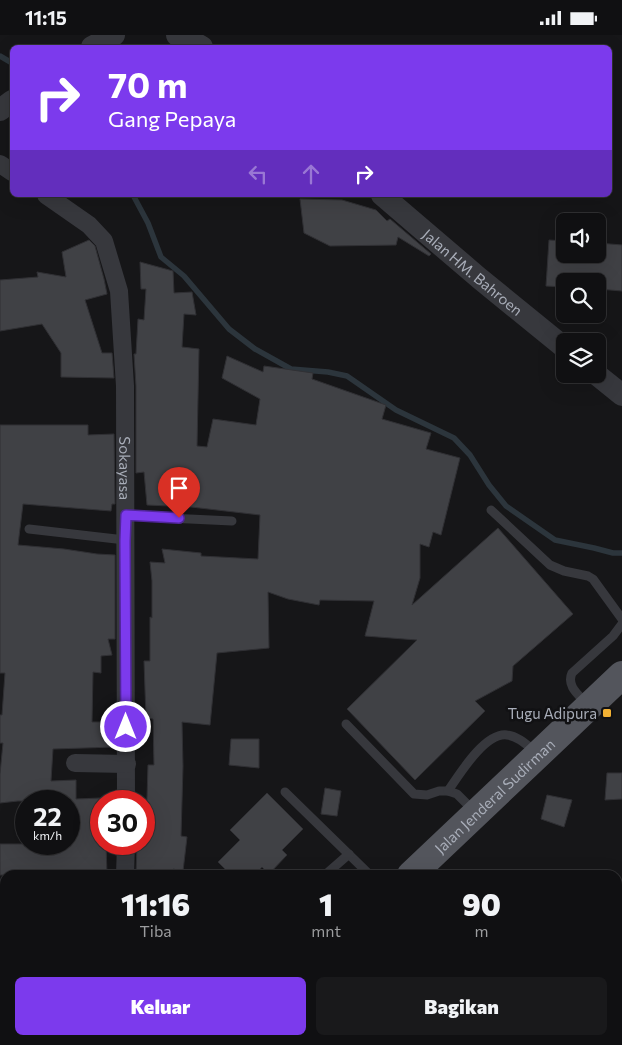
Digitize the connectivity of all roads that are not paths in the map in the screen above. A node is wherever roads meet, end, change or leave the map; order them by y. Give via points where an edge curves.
1 (114, 35) edge
2 (177, 35) edge
3 (96, 45) edge
4 (199, 45) edge
5 (49, 197) edge
6 (384, 197) edge
7 (556, 341) edge
8 (606, 382) edge
9 (622, 395) edge
10 (491, 510) dead end
11 (126, 515) junction
12 (232, 521) dead end
13 (29, 529) dead end
14 (125, 541) junction
15 (622, 619) edge
16 (622, 624) edge
17 (622, 675) edge
18 (589, 706) junction
19 (346, 724) dead end
20 (538, 754) junction
21 (75, 763) dead end
22 (127, 764) junction
23 (126, 790) edge
24 (448, 791) junction
25 (285, 792) dead end
26 (476, 813) junction
27 (348, 854) junction
28 (126, 855) edge
29 (125, 870) edge
30 (330, 870) edge
31 (365, 870) edge
32 (416, 870) edge

1 - 3 street
2 - 4 street
5 - 11 street, Sokayasa via 89,225 104,241 119,291 125,386
6 - 7 street, Jalan HM. Bahroen
8 - 9 street
10 - 15 lane via 550,565 593,579
11 - 12 lane
11 - 14 street, Sokayasa
13 - 14 lane
14 - 22 street, Sokayasa
16 - 18 lane via 614,636 572,673 571,685
17 - 18 main road, Jalan Jenderal Sudirman
18 - 20 main road, Jalan Jenderal Sudirman
19 - 24 lane via 414,794
20 - 24 lane via 523,741 507,735 497,736 483,746
20 - 26 main road, Jalan Jenderal Sudirman
21 - 22 street
22 - 23 street, Sokayasa
24 - 26 lane via 457,794
25 - 27 lane
26 - 32 main road, Jalan Jenderal Sudirman
27 - 30 lane
27 - 31 lane
28 - 29 street

